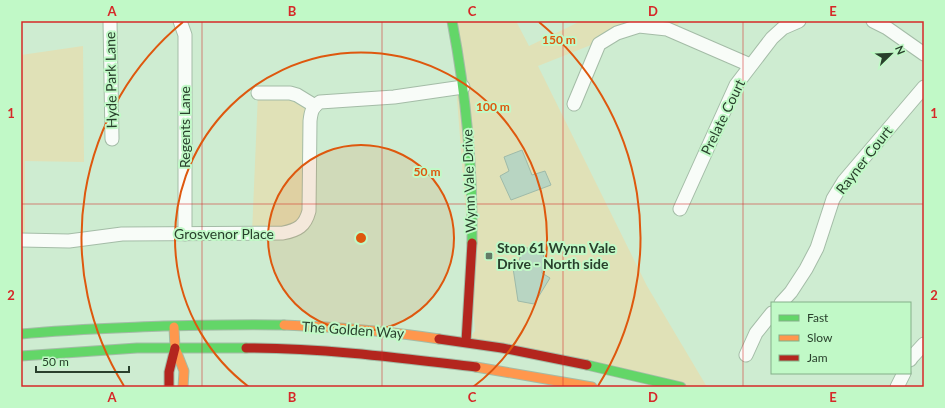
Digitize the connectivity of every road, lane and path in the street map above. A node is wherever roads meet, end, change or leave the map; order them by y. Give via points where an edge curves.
1 (110, 21) edge
2 (180, 21) edge
3 (452, 21) edge
4 (799, 21) edge
5 (873, 21) edge
6 (924, 54) edge
7 (750, 65) junction
8 (463, 87) junction
9 (924, 87) edge
10 (258, 93) dead end
11 (574, 104) dead end
12 (314, 106) junction
13 (112, 139) dead end
14 (680, 208) dead end
15 (185, 234) junction
16 (21, 240) edge
17 (782, 302) edge
18 (771, 314) edge
19 (174, 327) junction
20 (21, 334) edge
21 (466, 342) junction
22 (924, 344) edge
23 (175, 348) junction
24 (746, 355) dead end
25 (21, 356) edge
26 (911, 358) edge
27 (442, 362) junction
28 (488, 368) junction
29 (904, 374) edge
30 (169, 387) edge
31 (184, 387) edge
32 (592, 387) edge
33 (681, 387) edge
34 (897, 387) edge

1 - 13 street, Hyde Park Lane
2 - 15 street, Regents Lane via 185,35
3 - 8 main road, Wynn Vale Drive
4 - 7 street, Prelate Court via 783,28
5 - 6 street
7 - 11 street via 667,29 639,26 617,33 599,44
7 - 14 street, Prelate Court via 736,85
8 - 12 street via 394,97 320,102
8 - 21 main road, Wynn Vale Drive via 471,157 472,209 472,258
9 - 17 street, Rayner Court via 844,181 833,199 817,248 806,269
10 - 12 street via 290,93
12 - 15 street, Grosvenor Place via 310,121 309,211 301,227 283,233
15 - 16 street, Grosvenor Place via 122,234 70,241
18 - 24 street via 756,332
19 - 20 main road, The Golden Way
19 - 21 main road, The Golden Way via 253,324 348,328
19 - 23 main road
21 - 27 main road
21 - 28 main road via 475,356
21 - 33 main road, The Golden Way via 593,366
22 - 26 street
23 - 25 main road, The Golden Way
23 - 27 main road, The Golden Way via 289,348
23 - 30 main road via 169,372
23 - 31 main road via 184,371
27 - 28 main road, The Golden Way
28 - 32 main road, The Golden Way
29 - 34 street

